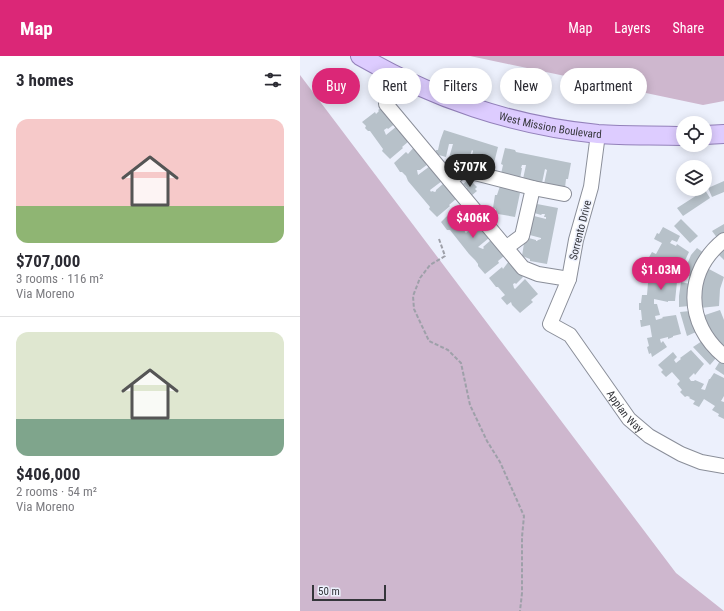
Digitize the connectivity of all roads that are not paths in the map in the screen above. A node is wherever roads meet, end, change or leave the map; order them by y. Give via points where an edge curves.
1 (360, 56) edge
2 (386, 104) dead end
3 (598, 134) junction
4 (724, 134) edge
5 (712, 135) edge
6 (676, 136) edge
7 (450, 180) junction
8 (533, 188) junction
9 (564, 194) dead end
10 (724, 240) edge
11 (507, 247) junction
12 (569, 279) junction
13 (550, 324) joint
14 (724, 356) edge
15 (724, 466) edge

1 - 3 main road, West Mission Boulevard via 408,83 454,101 549,127
2 - 7 street
3 - 6 main road, West Mission Boulevard
3 - 12 street, Sorrento Drive via 591,187 576,240
4 - 5 main road
7 - 8 street via 463,170
7 - 11 street
8 - 9 street
8 - 11 street via 522,236
10 - 14 street via 716,246 702,265 694,300 701,329 711,345
11 - 12 street via 524,268 538,274
12 - 13 street, Sorrento Drive
13 - 15 street, Appian Way via 570,336 629,419 649,436 701,462

